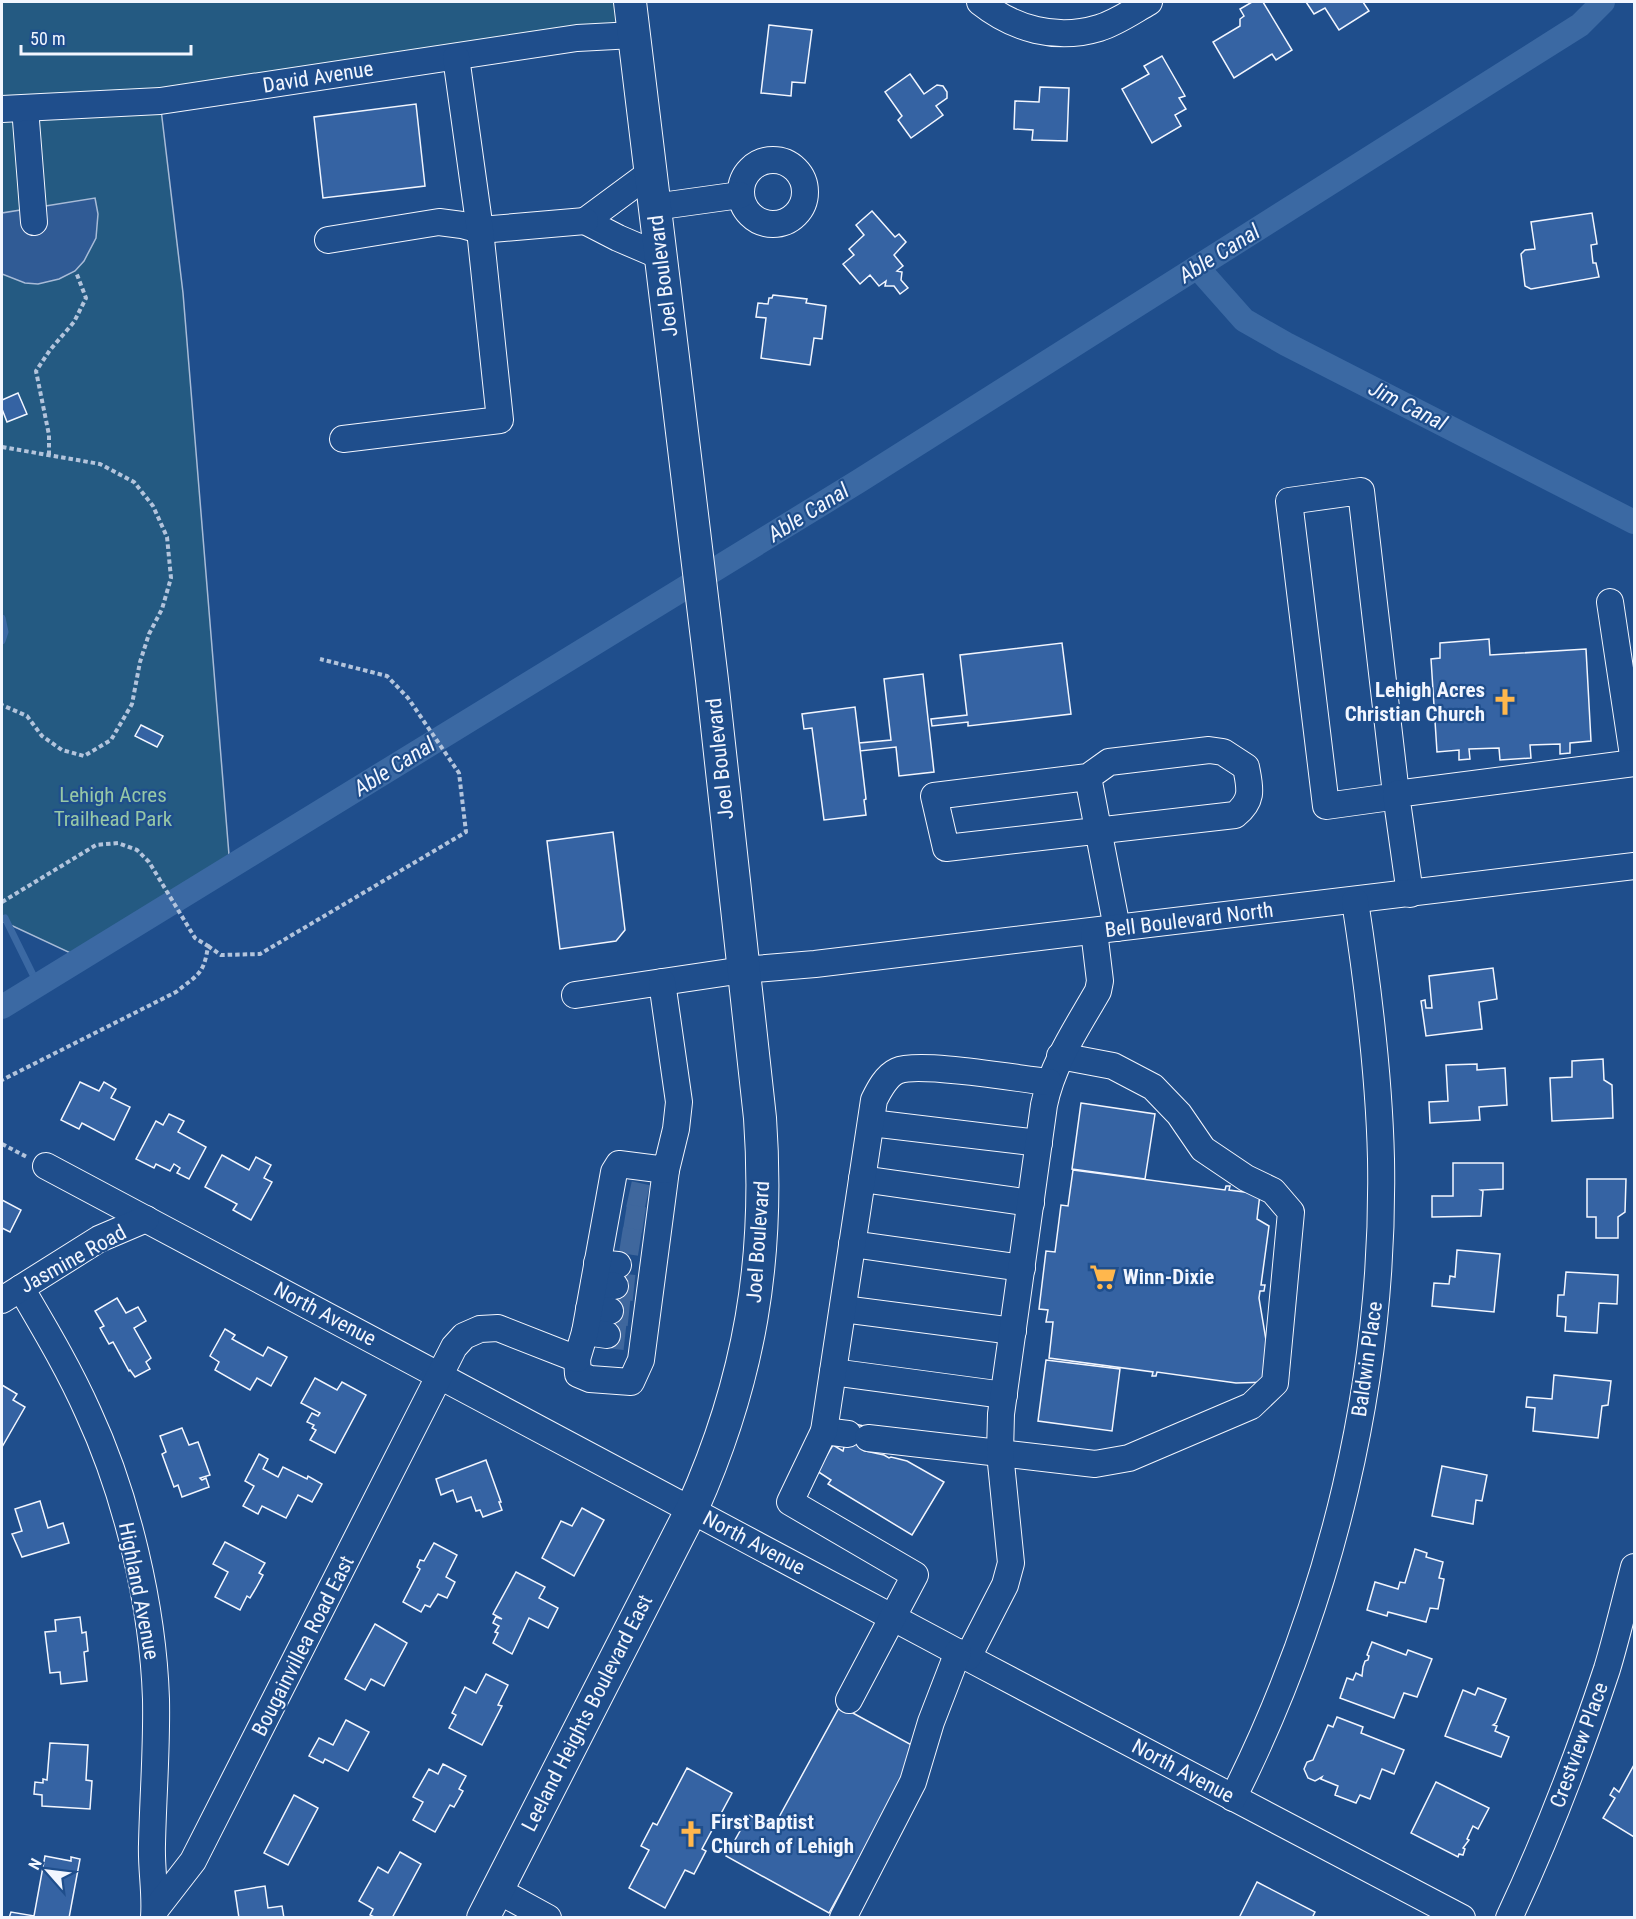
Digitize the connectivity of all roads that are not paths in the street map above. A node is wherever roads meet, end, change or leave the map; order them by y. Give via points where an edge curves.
1 (630, 2) edge
2 (980, 2) edge
3 (1149, 2) edge
4 (634, 35) junction
5 (456, 57) junction
6 (13, 108) edge
7 (650, 173) junction
8 (740, 195) dead end
9 (654, 207) junction
10 (585, 221) junction
11 (34, 222) dead end
12 (480, 230) junction
13 (328, 240) dead end
14 (660, 256) junction
15 (343, 439) dead end
16 (1610, 602) dead end
17 (1635, 763) edge
18 (1088, 777) junction
19 (1396, 794) junction
20 (1098, 831) junction
21 (1635, 866) edge
22 (1410, 894) junction
23 (1355, 901) junction
24 (1106, 930) junction
25 (743, 970) junction
26 (662, 982) junction
27 (575, 995) dead end
28 (1060, 1056) junction
29 (1049, 1083) junction
30 (871, 1124) junction
31 (1039, 1143) junction
32 (46, 1166) dead end
33 (666, 1170) junction
34 (862, 1179) junction
35 (1031, 1203) junction
36 (146, 1220) junction
37 (852, 1244) junction
38 (626, 1265) junction
39 (1022, 1268) junction
40 (11, 1294) edge
41 (843, 1309) junction
42 (1013, 1331) junction
43 (578, 1359) junction
44 (833, 1372) junction
45 (441, 1375) junction
46 (1004, 1395) junction
47 (847, 1434) junction
48 (1000, 1453) junction
49 (692, 1509) junction
50 (1635, 1567) edge
51 (892, 1617) junction
52 (963, 1655) junction
53 (849, 1700) dead end
54 (1233, 1798) junction
55 (490, 1904) edge
56 (154, 1914) edge
57 (548, 1917) edge
58 (843, 1917) edge
59 (1462, 1917) edge
60 (1509, 1917) edge

1 - 4 main road, Joel Boulevard
2 - 3 street via 994,13 1039,32 1071,33 1100,28
4 - 5 street, David Avenue via 577,38
4 - 7 main road, Joel Boulevard
5 - 6 street, David Avenue via 160,101
5 - 12 street
6 - 11 street
7 - 9 main road, Joel Boulevard
7 - 10 street
8 - 9 street
9 - 14 main road, Joel Boulevard
10 - 12 street
10 - 14 street
12 - 13 street via 439,222
12 - 15 street via 500,420
14 - 25 main road, Joel Boulevard
16 - 17 street
17 - 19 street
18 - 20 street
18 - 20 street via 1109,762 1209,750 1223,752 1246,767 1250,790 1245,807 1235,815
18 - 20 street via 934,796 946,848
19 - 19 street via 1326,806 1289,501 1361,491
19 - 22 street
20 - 24 street
21 - 22 street, Bell Boulevard North
22 - 23 street, Bell Boulevard North
23 - 24 street, Bell Boulevard North
23 - 54 street, Baldwin Place via 1377,1077 1380,1237 1374,1323 1361,1414 1324,1572 1290,1670 1256,1754
24 - 25 street, Bell Boulevard North
24 - 28 street via 1098,991
25 - 26 street, Bell Boulevard North
25 - 49 main road, Joel Boulevard via 763,1154 756,1298 744,1361 726,1422
26 - 27 street, Bell Boulevard North
26 - 33 street via 679,1102
28 - 29 street
28 - 48 street via 1113,1066 1153,1087 1179,1114 1203,1149 1273,1191 1292,1212 1275,1383 1251,1406 1129,1458 1095,1464
29 - 30 street via 918,1066 896,1071 874,1100
29 - 31 street
30 - 31 street
30 - 34 street
31 - 35 street
32 - 36 street, North Avenue
33 - 38 street
33 - 38 street via 619,1164 614,1172
34 - 35 street
34 - 37 street
35 - 39 street
36 - 40 street, Jasmine Road via 99,1239
36 - 45 street, North Avenue
37 - 39 street
37 - 41 street
38 - 43 street
38 - 43 street via 641,1360 631,1382 590,1379 578,1374
39 - 42 street
40 - 56 street, Highland Avenue via 56,1346 89,1413 110,1465 142,1588 156,1697
41 - 42 street
41 - 44 street
42 - 46 street
43 - 45 street, Bougainvillea Road East via 498,1328 480,1329 464,1336 454,1347
44 - 46 street
44 - 47 street
45 - 49 street, North Avenue
45 - 56 street, Bougainvillea Road East via 193,1861
46 - 48 street
47 - 48 street
47 - 51 street via 790,1502 915,1575
48 - 52 street via 1011,1563 1005,1585
49 - 51 street, North Avenue
49 - 55 main road, Leeland Heights Boulevard East
50 - 60 street, Crestview Place via 1607,1668 1572,1771
51 - 52 street, North Avenue
51 - 53 street
52 - 54 street, North Avenue
52 - 58 street via 931,1722 913,1782
54 - 59 street, North Avenue
55 - 57 street

